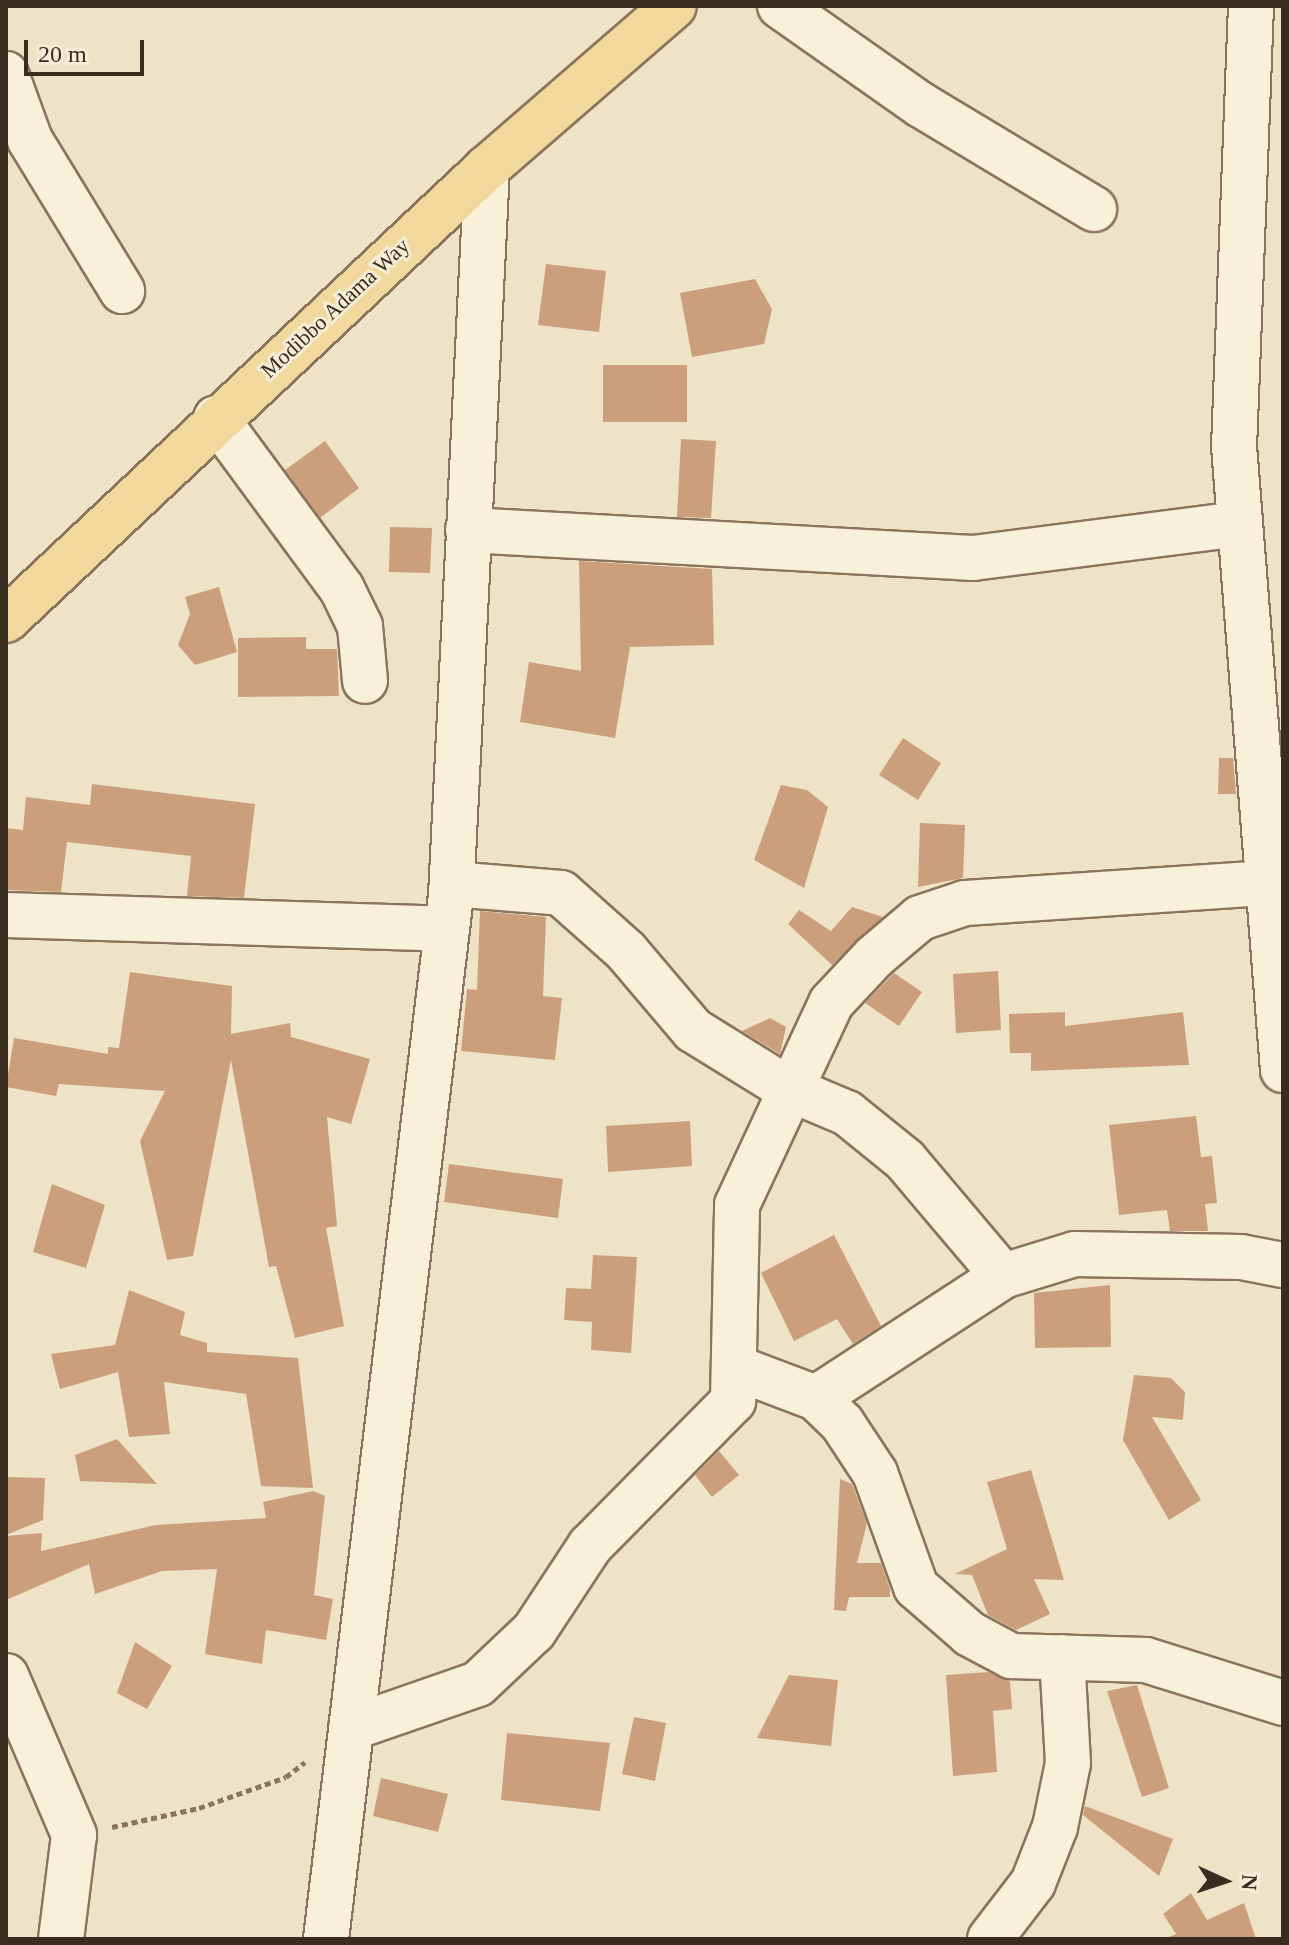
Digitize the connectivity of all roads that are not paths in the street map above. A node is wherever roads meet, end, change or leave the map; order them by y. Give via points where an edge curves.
1 (674, 6) edge
2 (780, 6) edge
3 (1251, 6) edge
4 (7, 84) edge
5 (487, 168) junction
6 (1094, 209) dead end
7 (122, 291) dead end
8 (216, 418) junction
9 (1240, 524) junction
10 (468, 530) junction
11 (6, 620) edge
12 (365, 681) dead end
13 (1268, 883) junction
14 (452, 884) junction
15 (6, 915) edge
16 (447, 929) junction
17 (1283, 1070) edge
18 (785, 1087) junction
19 (1283, 1265) edge
20 (1003, 1276) junction
21 (734, 1367) junction
22 (816, 1398) junction
23 (1062, 1657) junction
24 (6, 1676) edge
25 (1283, 1703) edge
26 (351, 1728) junction
27 (61, 1939) edge
28 (326, 1939) edge
29 (990, 1939) edge

1 - 5 main road, Modibbo Adama Way
2 - 6 street via 921,105
3 - 9 street via 1234,446
4 - 7 street via 30,140
5 - 8 main road, Modibbo Adama Way
5 - 10 street
8 - 11 main road, Modibbo Adama Way
8 - 12 street via 342,589 360,626
9 - 10 street via 973,558
9 - 13 street
10 - 14 street
13 - 17 street
13 - 18 street via 965,903 920,918 831,1003
14 - 16 street
14 - 18 street via 561,893 626,951 693,1030
15 - 16 street
16 - 26 street
18 - 20 street via 847,1113 905,1160
18 - 21 street via 737,1205
19 - 20 street via 1241,1257 1075,1254
20 - 22 street
21 - 22 street
21 - 26 street via 733,1401 590,1546 534,1631 478,1684
22 - 23 street via 875,1473 916,1587 970,1634 1011,1656
23 - 25 street via 1146,1660
23 - 29 street via 1068,1763 1055,1827 1033,1883
24 - 27 street via 74,1835
26 - 28 street

